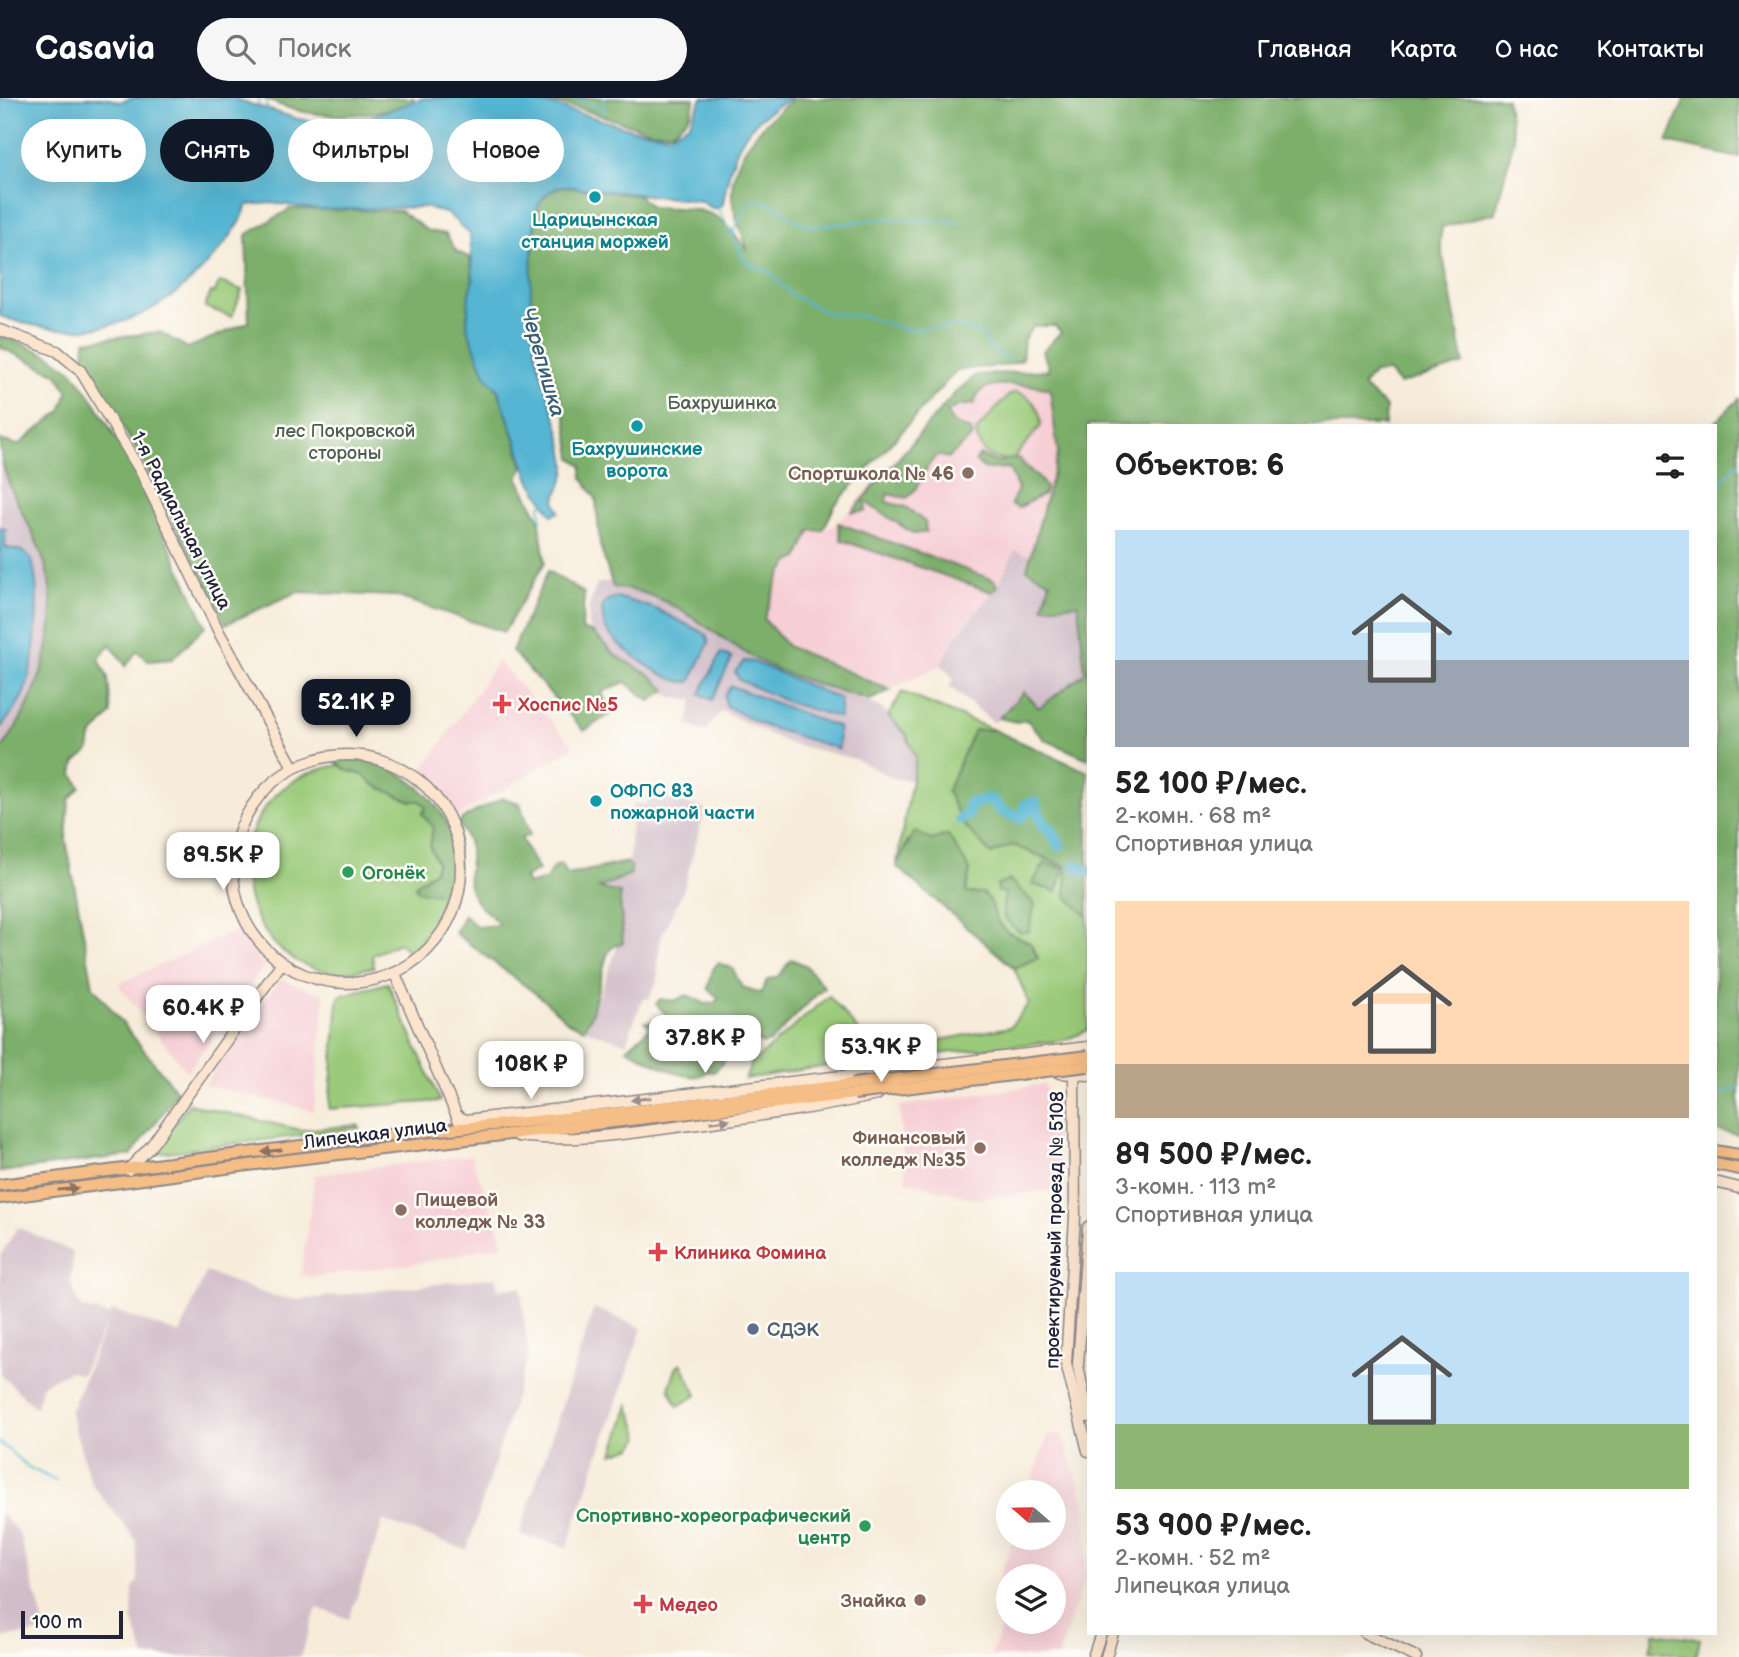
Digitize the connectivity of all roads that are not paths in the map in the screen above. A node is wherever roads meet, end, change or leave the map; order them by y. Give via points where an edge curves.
1 (0, 330) edge
2 (293, 766) junction
3 (281, 964) junction
4 (395, 974) junction
5 (1087, 1047) edge
6 (1074, 1048) junction
7 (1087, 1056) edge
8 (1087, 1066) edge
9 (1074, 1074) junction
10 (1087, 1075) edge
11 (856, 1088) junction
12 (556, 1110) junction
13 (457, 1116) junction
14 (514, 1121) junction
15 (462, 1127) junction
16 (468, 1140) junction
17 (151, 1146) junction
18 (1717, 1151) edge
19 (1739, 1156) edge
20 (1717, 1164) edge
21 (163, 1166) junction
22 (1739, 1169) edge
23 (128, 1170) junction
24 (1717, 1182) edge
25 (0, 1185) edge
26 (1739, 1188) edge
27 (0, 1198) edge
28 (1087, 1241) edge
29 (1087, 1412) edge
30 (1087, 1447) edge
31 (1100, 1635) edge
32 (1112, 1635) edge
33 (1369, 1635) edge
34 (1093, 1657) edge
35 (1106, 1657) edge
36 (1416, 1657) edge

1 - 2 main road, 1-я Радиальная улица via 57,351 80,370 141,471 220,634
2 - 3 main road via 252,803 233,852 243,916
2 - 4 main road via 339,755 382,760 428,788 451,821 462,862 457,902 433,946
3 - 4 main road via 335,986 363,984
3 - 17 main road
4 - 13 main road
5 - 6 main road
6 - 9 main road, проектируемый проезд № 5108
6 - 11 main road
7 - 11 main road, Липецкая улица, bridge
8 - 11 main road, Липецкая улица, bridge
9 - 10 main road
9 - 11 main road
9 - 30 main road, проектируемый проезд № 5108 via 1075,1217 1066,1363
11 -> 12 main road
11 - 14 main road, Липецкая улица
16 -> 11 main road, Липецкая улица
12 - 13 main road via 466,1120
12 - 14 main road
13 - 15 main road
14 - 15 main road, Липецкая улица
15 - 16 main road
15 -> 21 main road, Липецкая улица
27 -> 16 main road, Липецкая улица
17 - 21 main road
17 - 23 main road
18 - 19 main road
20 - 22 main road
21 - 23 main road, Липецкая улица
23 - 25 main road, Липецкая улица
24 - 26 main road
28 - 29 main road, проектируемый проезд № 5108 via 1078,1365
31 - 34 main road
32 - 35 main road
33 - 36 main road

